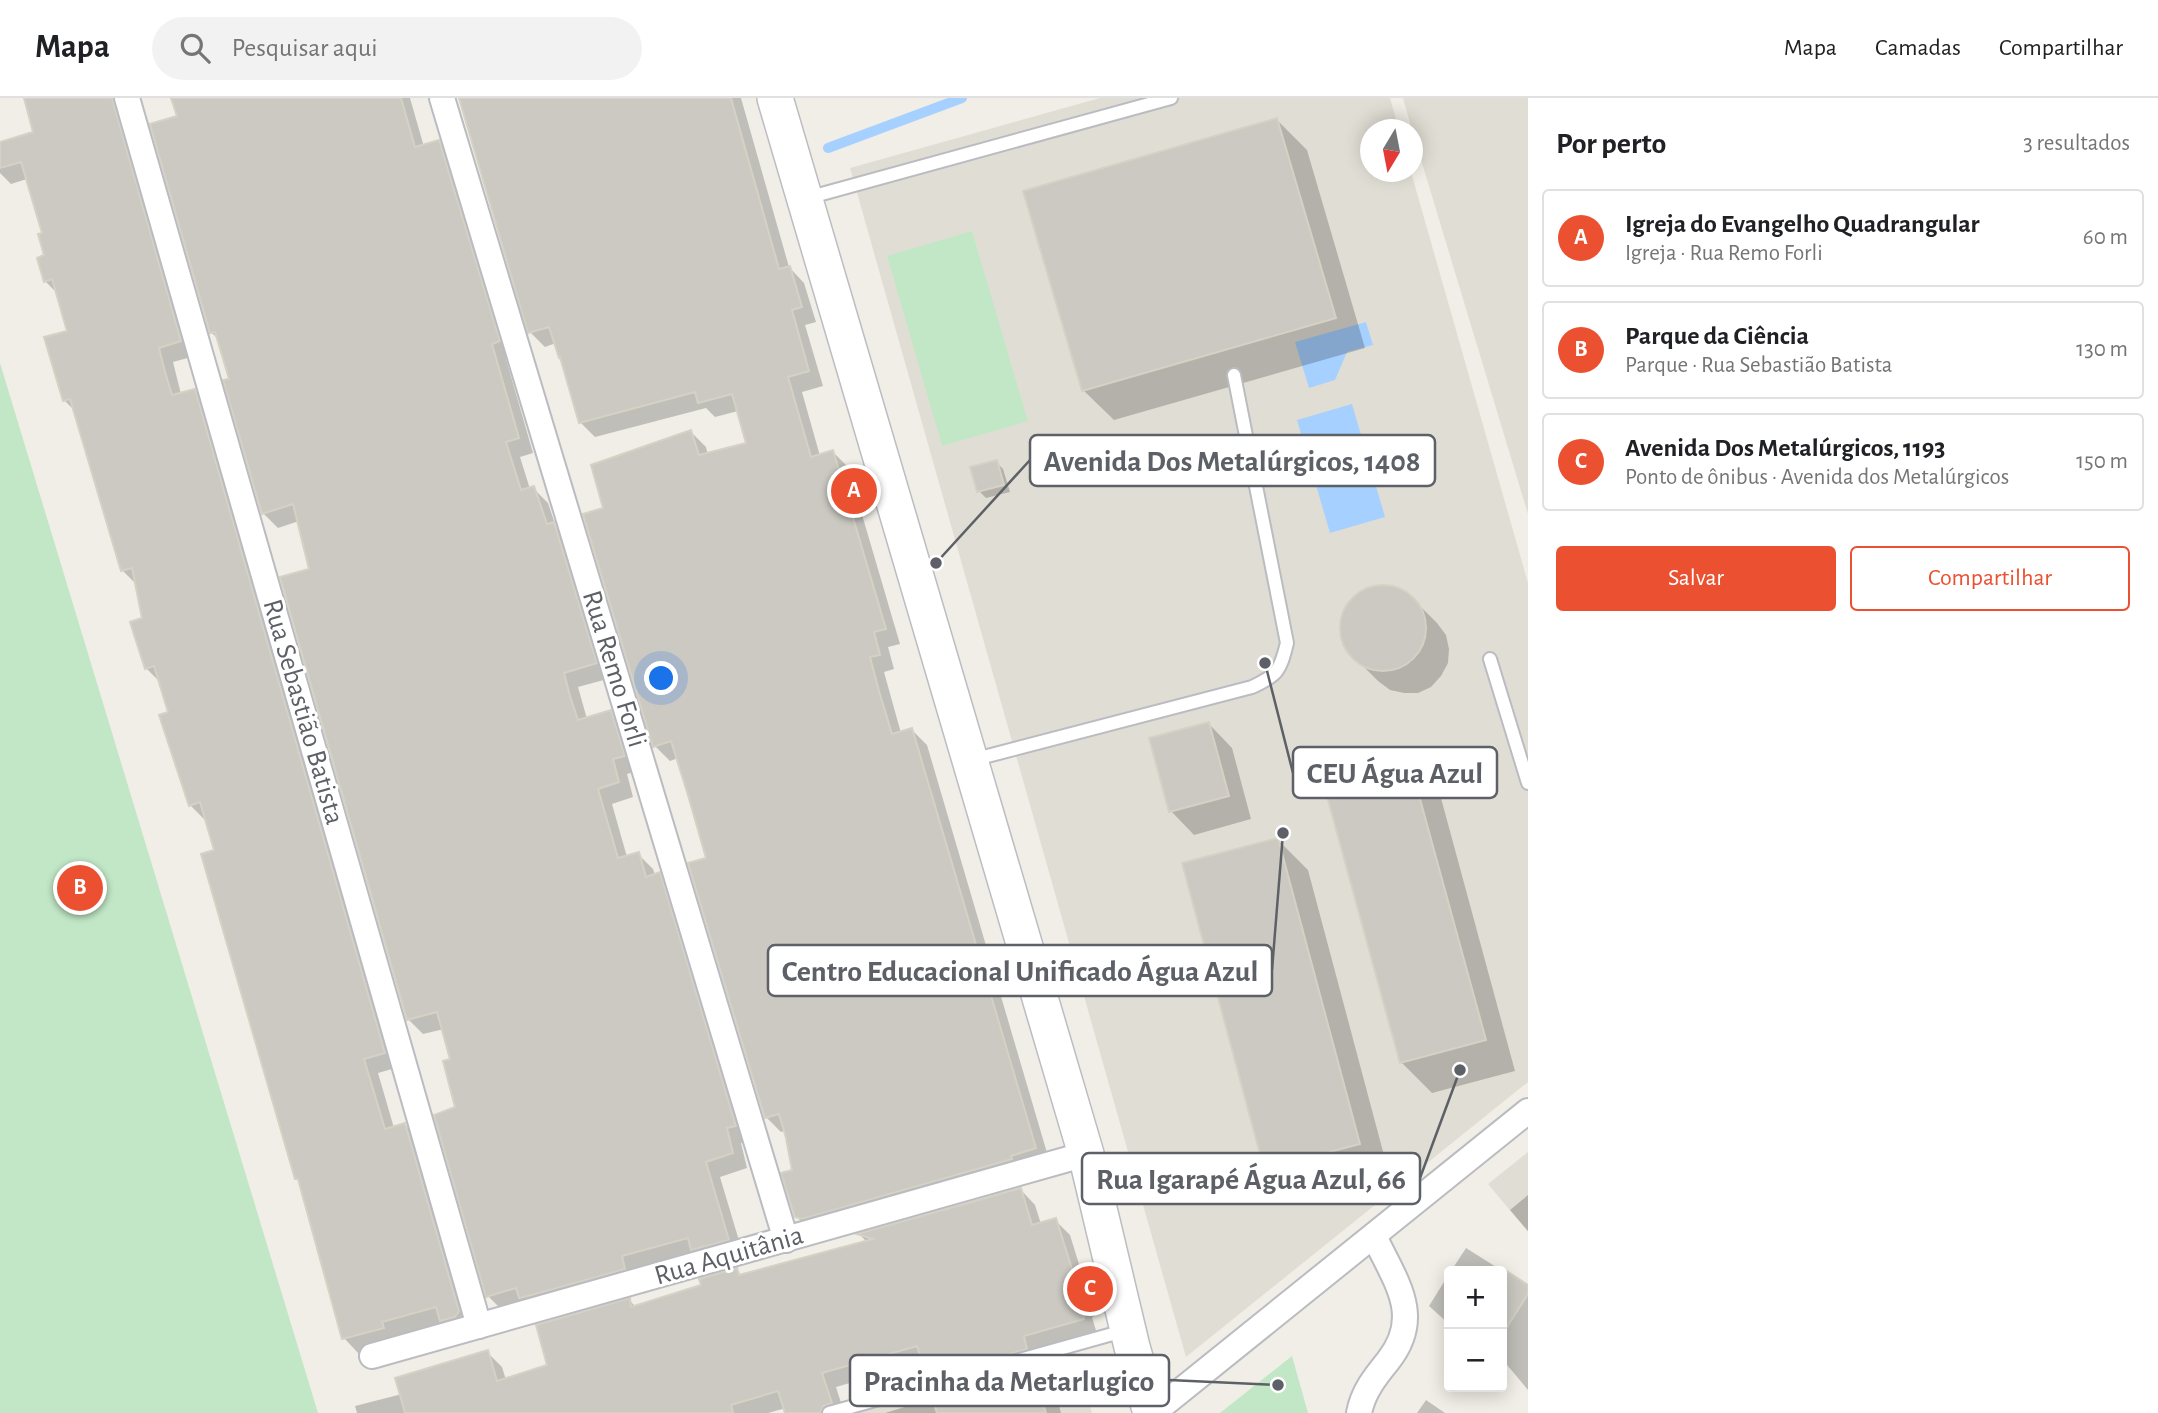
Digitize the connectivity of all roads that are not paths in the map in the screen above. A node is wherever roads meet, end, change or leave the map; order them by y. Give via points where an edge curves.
1 (127, 98) edge
2 (442, 98) edge
3 (775, 98) edge
4 (1171, 98) edge
5 (804, 198) junction
6 (1234, 375) dead end
7 (1490, 659) dead end
8 (970, 761) junction
9 (1528, 783) edge
10 (1528, 1111) edge
11 (1086, 1154) junction
12 (1374, 1236) junction
13 (786, 1240) junction
14 (480, 1326) junction
15 (1128, 1330) junction
16 (372, 1356) dead end
17 (829, 1413) edge
18 (1152, 1413) edge
19 (1359, 1413) edge

1 - 14 street, Rua Sebastião Batista
2 - 13 street, Rua Remo Forli
3 - 5 main road
4 - 5 lane
5 - 8 main road
6 - 8 lane via 1287,643 1281,666 1252,687
7 - 9 lane
8 - 11 main road
10 - 12 street
11 - 13 street, Rua Aquitânia
11 - 15 main road
12 - 18 street
12 - 19 street via 1404,1299 1406,1322 1398,1348 1372,1381
13 - 14 street, Rua Aquitânia
14 - 16 street, Rua Aquitânia
15 - 17 lane
15 - 18 main road

